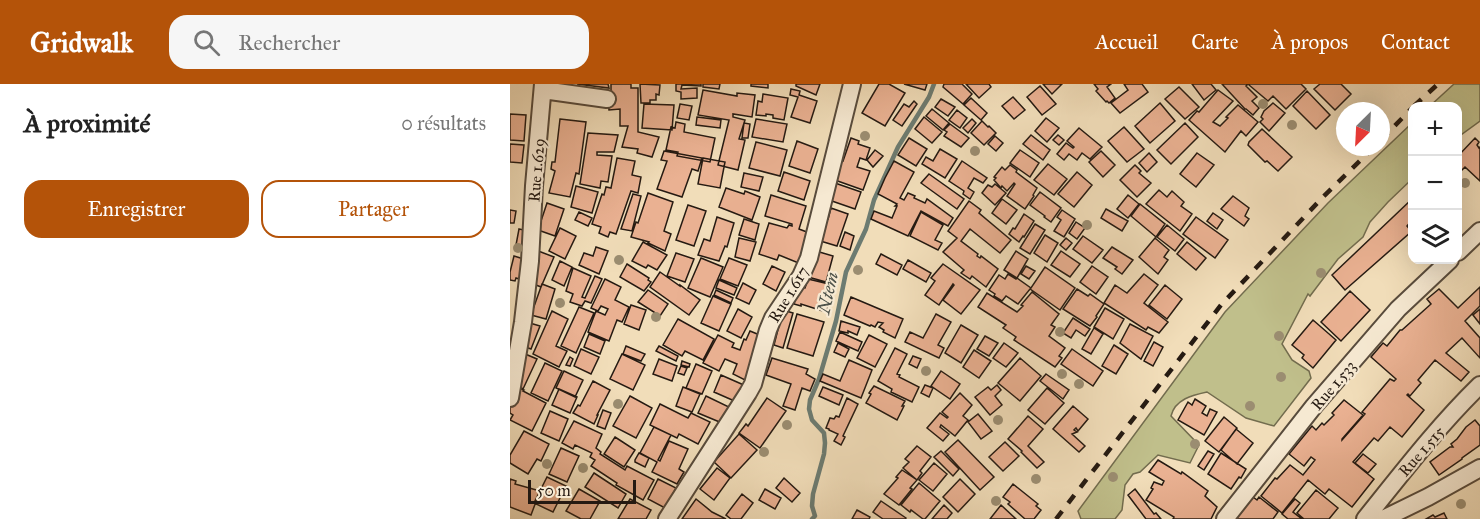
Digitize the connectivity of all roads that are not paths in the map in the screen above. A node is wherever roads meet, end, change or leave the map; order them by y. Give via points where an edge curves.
1 (852, 84) edge
2 (543, 87) edge
3 (607, 99) dead end
4 (1480, 231) edge
5 (1462, 248) edge
6 (1446, 264) edge
7 (1480, 385) edge
8 (510, 398) edge
9 (1480, 468) edge
10 (667, 519) edge
11 (1225, 519) edge
12 (1365, 519) edge
13 (1383, 519) edge

1 - 10 street, Rue 1.617 via 809,258 773,318 753,384
2 - 3 street
2 - 8 street, Rue 1.629 via 530,261
4 - 5 street
6 - 11 street, Rue 1.533 via 1398,309 1314,406
7 - 12 street, Rue 1.515
9 - 13 street

